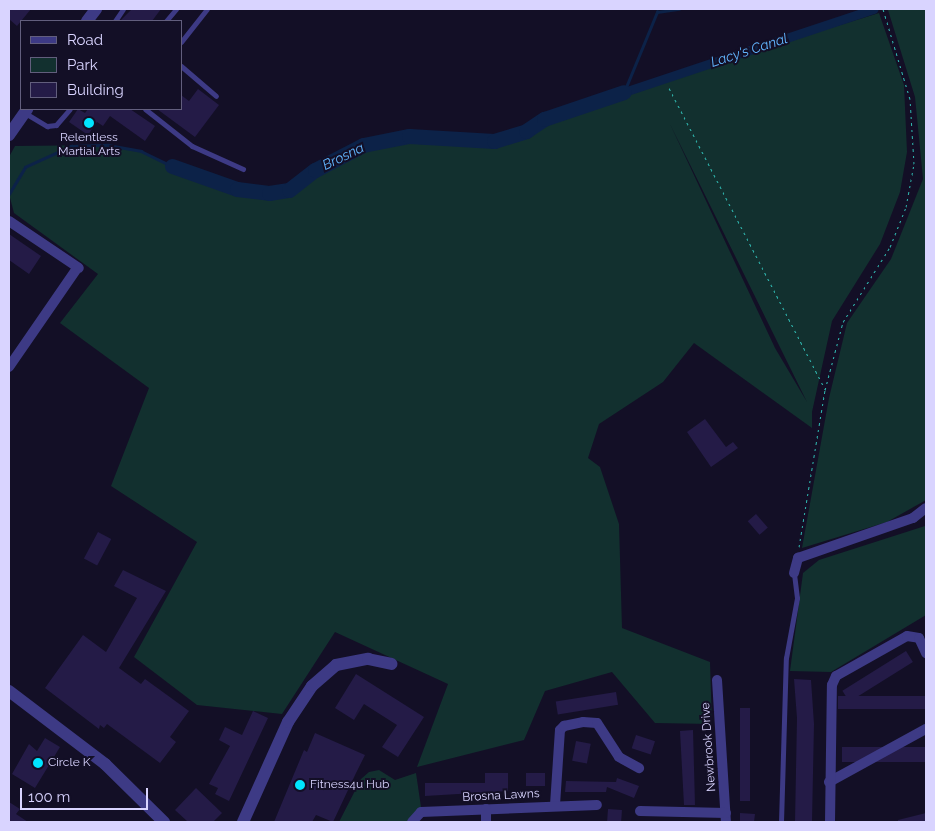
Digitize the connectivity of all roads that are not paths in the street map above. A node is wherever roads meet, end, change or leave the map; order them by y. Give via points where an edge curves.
1 (96, 9) edge
2 (123, 9) edge
3 (176, 9) edge
4 (207, 9) edge
5 (88, 20) edge
6 (115, 20) edge
7 (167, 20) edge
8 (182, 41) edge
9 (182, 67) edge
10 (216, 96) dead end
11 (69, 110) edge
12 (146, 110) edge
13 (26, 111) edge
14 (9, 135) edge
15 (242, 169) dead end
16 (9, 221) edge
17 (9, 367) edge
18 (926, 508) edge
19 (794, 573) joint
20 (926, 653) edge
21 (391, 664) dead end
22 (717, 680) dead end
23 (9, 691) edge
24 (926, 729) edge
25 (639, 768) dead end
26 (829, 782) junction
27 (597, 805) dead end
28 (555, 806) junction
29 (486, 809) junction
30 (640, 811) dead end
31 (726, 818) edge
32 (164, 822) edge
33 (243, 822) edge
34 (412, 822) edge
35 (486, 822) edge
36 (781, 822) edge
37 (830, 822) edge

1 - 5 street
2 - 6 lane
3 - 7 lane
4 - 8 lane
9 - 10 lane
11 - 13 lane via 56,125 48,126
12 - 15 lane via 192,146
13 - 14 street
16 - 17 street via 79,268
18 - 19 street via 913,518 798,558
19 - 36 lane via 797,598 786,658
20 - 26 street via 919,638 907,636 836,676 832,685
21 - 33 street via 368,659 336,665 312,686 288,722
22 - 31 street, Newbrook Drive
23 - 32 street via 105,764
24 - 26 street
25 - 28 street via 619,757 597,723 564,726 560,730
26 - 37 street
27 - 28 street, Brosna Lawns
28 - 29 street, Brosna Lawns
29 - 34 street, Brosna Lawns via 421,812
29 - 35 street
30 - 31 street, Newbrook Drive

